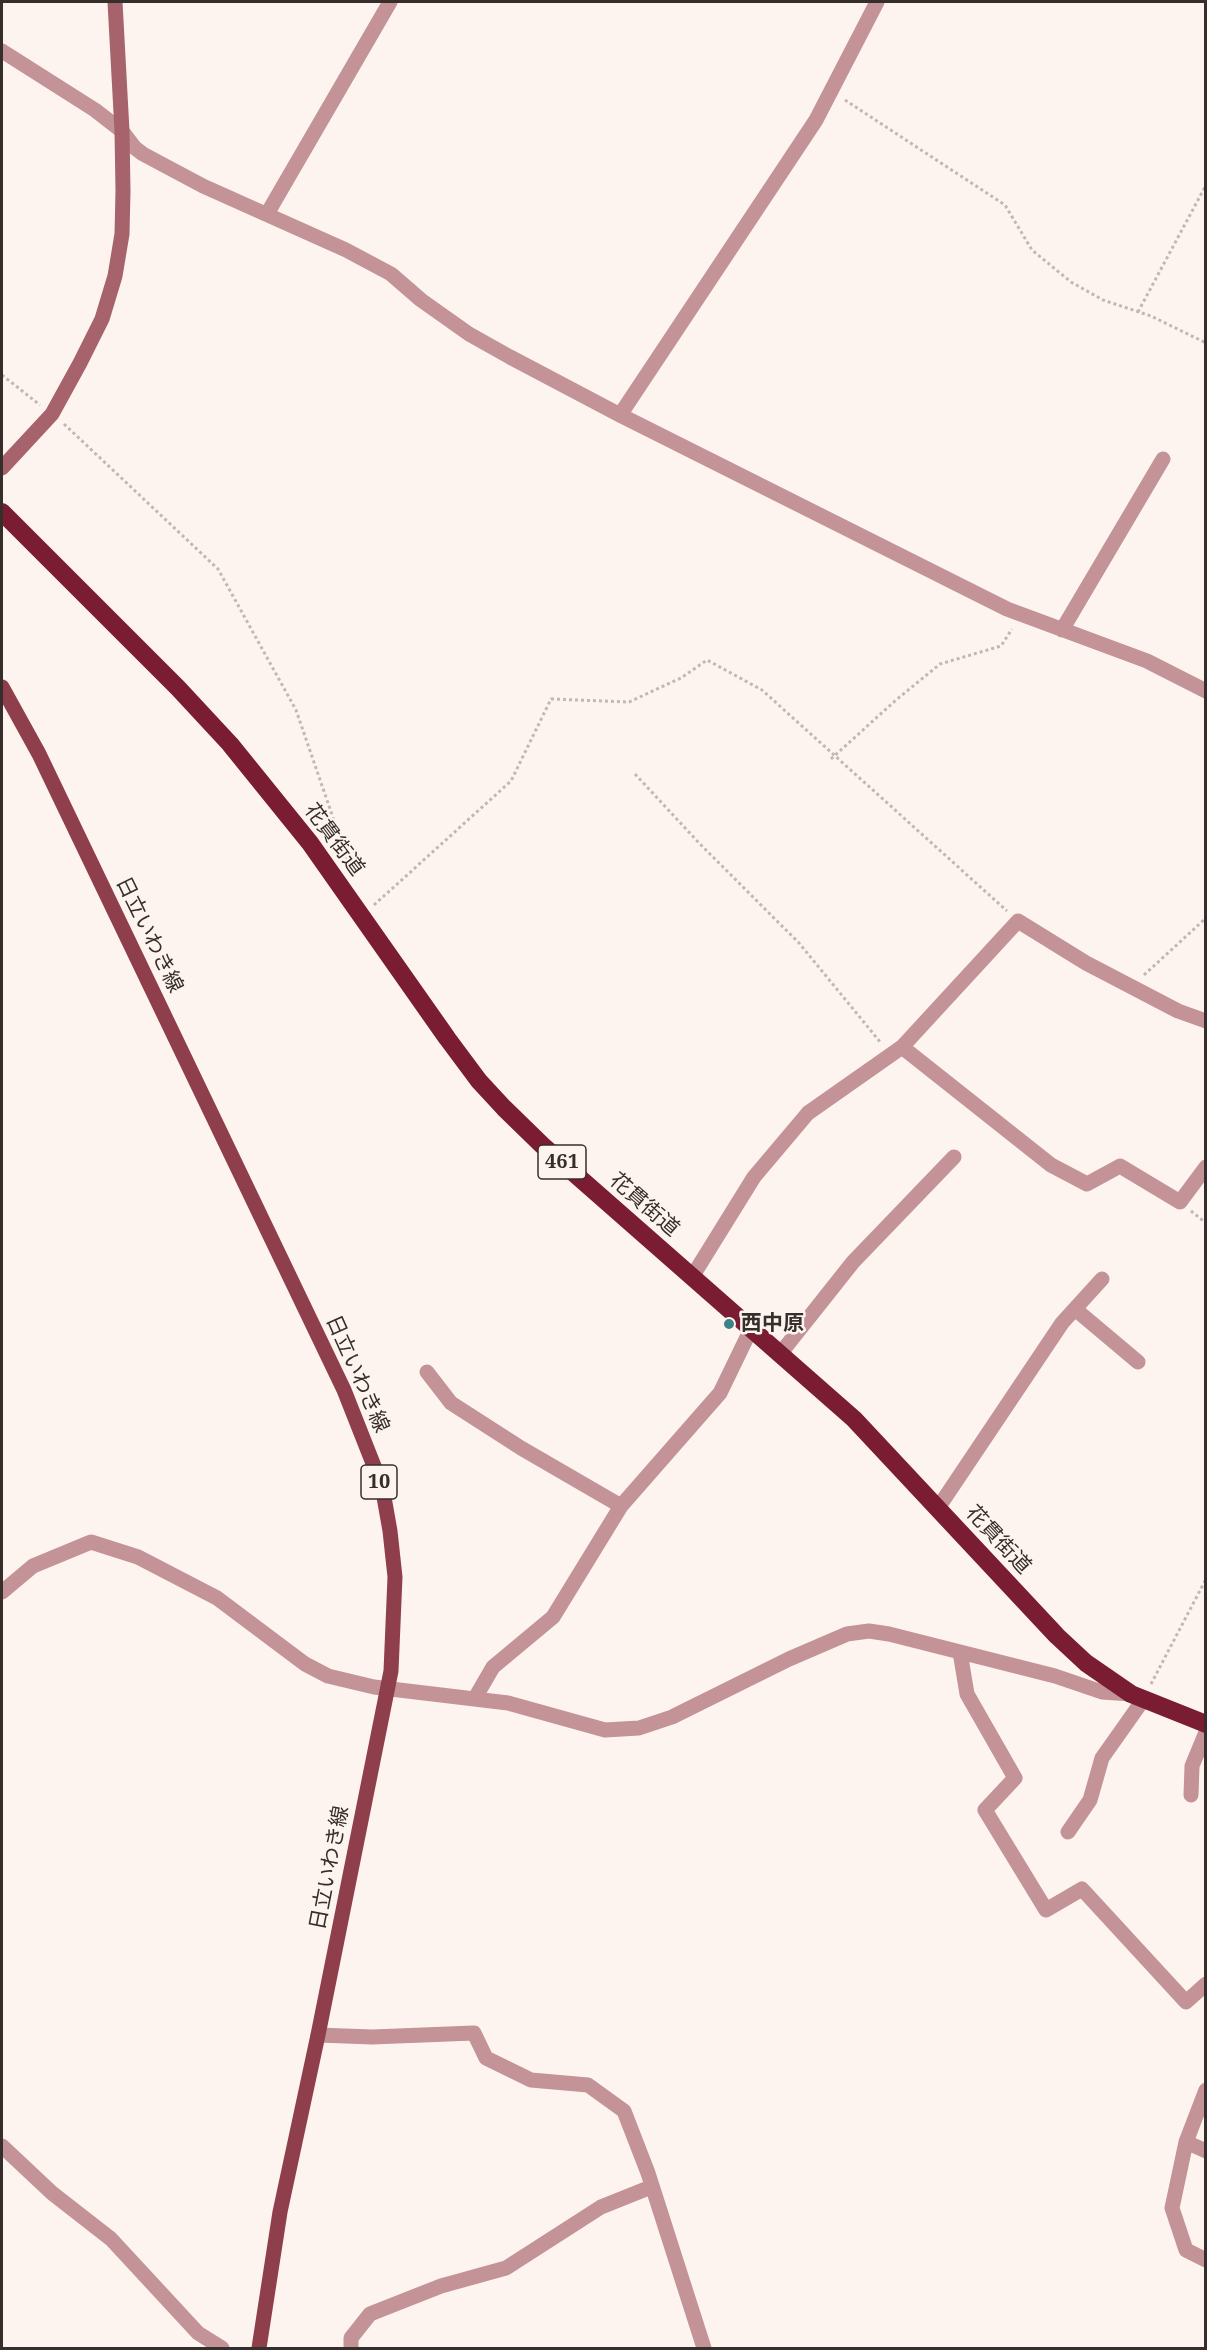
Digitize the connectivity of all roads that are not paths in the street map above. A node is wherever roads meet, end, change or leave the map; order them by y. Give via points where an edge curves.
1 (115, 2) edge
2 (390, 2) edge
3 (877, 2) edge
4 (2, 51) edge
5 (122, 131) junction
6 (267, 214) junction
7 (620, 415) junction
8 (1163, 459) dead end
9 (2, 468) edge
10 (2, 512) edge
11 (1062, 630) junction
12 (2, 687) edge
13 (1206, 691) edge
14 (1206, 1021) edge
15 (897, 1051) junction
16 (954, 1157) dead end
17 (1206, 1167) edge
18 (692, 1277) junction
19 (1102, 1280) dead end
20 (1075, 1308) junction
21 (751, 1329) junction
22 (780, 1354) junction
23 (1138, 1362) dead end
24 (427, 1372) dead end
25 (621, 1506) junction
26 (938, 1508) junction
27 (2, 1592) edge
28 (960, 1652) junction
29 (388, 1688) junction
30 (1137, 1697) junction
31 (475, 1698) junction
32 (1206, 1724) edge
33 (1206, 1732) edge
34 (1191, 1795) dead end
35 (1068, 1832) dead end
36 (1206, 1984) edge
37 (318, 2035) junction
38 (1206, 2090) edge
39 (1185, 2142) junction
40 (2, 2146) edge
41 (1206, 2151) edge
42 (651, 2187) junction
43 (1206, 2260) edge
44 (222, 2349) edge
45 (259, 2349) edge
46 (351, 2349) edge
47 (705, 2349) edge

1 - 5 street
2 - 6 street
3 - 7 street via 816,120
4 - 5 street via 96,110
5 - 6 street via 143,154
5 - 9 street via 122,234 102,319 52,414
6 - 7 street via 391,274 469,334
7 - 11 street via 1022,615
8 - 11 street
10 - 18 highway, 花貫街道 / 461 via 230,744 310,843 479,1081
11 - 13 street via 1147,662
12 - 29 main road, 日立いわき線 / 10 via 39,754 362,1433 384,1497 395,1576
14 - 15 street via 1131,987 1018,921
15 - 17 street via 1051,1165 1088,1184 1120,1166 1180,1202
15 - 18 street via 808,1113 754,1177
16 - 22 street via 853,1262
18 - 21 highway, 花貫街道 / 461
19 - 20 street
20 - 23 street
20 - 26 street
21 - 22 highway, 花貫街道 / 461
21 - 25 street via 720,1393
22 - 26 highway, 花貫街道 / 461 via 854,1419
24 - 25 street via 451,1403
25 - 31 street via 553,1617 493,1667
26 - 30 highway, 花貫街道 / 461 via 1057,1636 1086,1663
27 - 29 street via 33,1566 91,1542 138,1557 217,1598 305,1664 328,1676
28 - 30 street via 1102,1692
28 - 31 street via 889,1634 847,1634 672,1718 618,1730
28 - 36 street via 967,1694 1015,1779 985,1810 1046,1910 1082,1889 1185,2002
29 - 31 street
29 - 37 main road, 日立いわき線 / 10
30 - 32 highway, 花貫街道 / 461
30 - 35 street via 1102,1758 1090,1800
33 - 34 street via 1192,1766
37 - 42 street via 474,2033 486,2058 531,2080 588,2085 624,2111
37 - 45 main road, 日立いわき線 / 10 via 280,2212
38 - 39 street
39 - 41 street
39 - 43 street via 1172,2208 1185,2250
40 - 44 street via 52,2193 111,2239 198,2332
42 - 46 street via 601,2206 506,2268 441,2286 370,2314 351,2338
42 - 47 street

